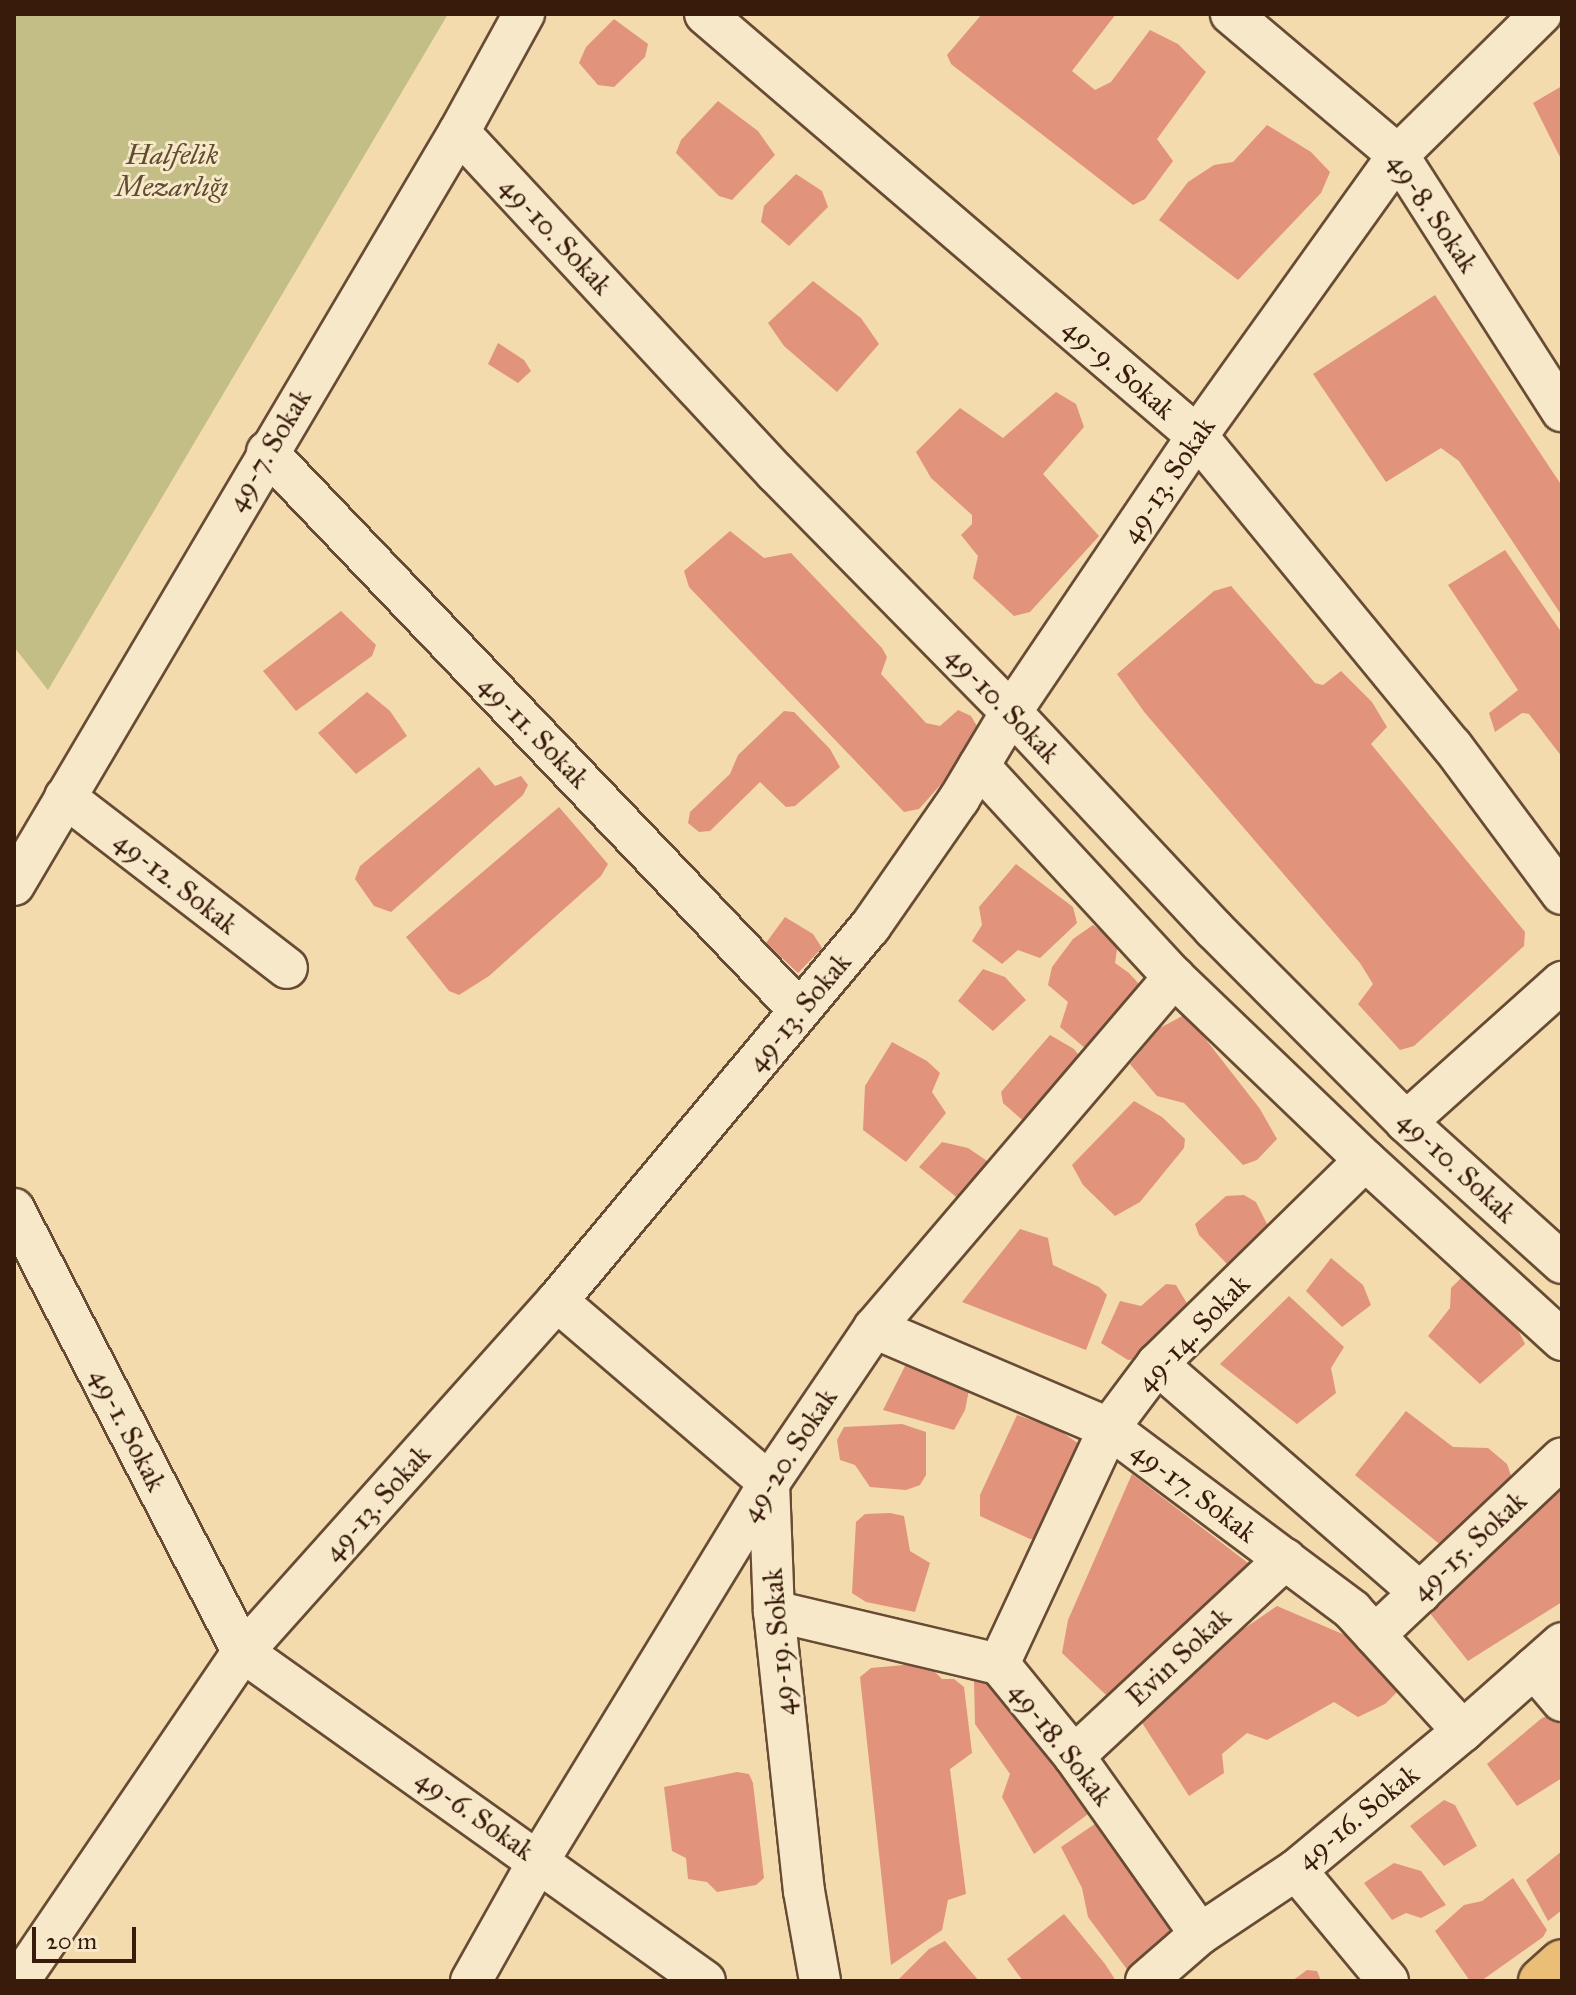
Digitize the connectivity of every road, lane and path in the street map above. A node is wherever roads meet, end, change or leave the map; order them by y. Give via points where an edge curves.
1 (524, 14) edge
2 (705, 14) edge
3 (1231, 14) edge
4 (1541, 14) edge
5 (459, 132) junction
6 (1398, 155) junction
7 (1562, 411) edge
8 (1197, 436) junction
9 (267, 452) junction
10 (1011, 712) junction
11 (979, 766) junction
12 (65, 797) junction
13 (14, 885) edge
14 (1562, 894) edge
15 (287, 968) dead end
16 (1174, 977) junction
17 (1562, 982) edge
18 (800, 1011) junction
19 (1406, 1122) junction
20 (1365, 1160) junction
21 (14, 1209) edge
22 (1562, 1263) edge
23 (557, 1301) junction
24 (874, 1328) junction
25 (1562, 1340) edge
26 (1157, 1364) junction
27 (1109, 1428) junction
28 (1562, 1458) edge
29 (769, 1483) junction
30 (1285, 1559) junction
31 (1420, 1593) junction
32 (774, 1611) junction
33 (1375, 1635) junction
34 (243, 1652) junction
35 (1548, 1655) edge
36 (999, 1664) junction
37 (1562, 1701) edge
38 (1463, 1731) junction
39 (1074, 1756) junction
40 (539, 1860) junction
41 (1296, 1870) junction
42 (1200, 1934) junction
43 (1562, 1962) edge
44 (19, 1981) edge
45 (471, 1981) edge
46 (705, 1981) edge
47 (820, 1981) edge
48 (1146, 1981) edge
49 (1388, 1981) edge
50 (1541, 1981) edge

1 - 5 street, 49-7. Sokak
2 - 8 street, 49-9. Sokak
3 - 6 street, 49-8. Sokak
4 - 6 street, 49-13. Sokak
5 - 9 street, 49-7. Sokak
5 - 10 street, 49-10. Sokak via 776,473
6 - 7 street, 49-8. Sokak
6 - 8 street, 49-13. Sokak
8 - 10 street, 49-13. Sokak
8 - 14 street, 49-9. Sokak via 1452,746
9 - 12 street, 49-7. Sokak
9 - 18 street, 49-11. Sokak
10 - 11 street, 49-13. Sokak
10 - 19 street, 49-10. Sokak via 1214,929
11 - 16 street, 49-10. Sokak
11 - 18 street, 49-13. Sokak via 870,927
12 - 13 street, 49-7. Sokak
12 - 15 street, 49-12. Sokak
16 - 20 street, 49-10. Sokak
16 - 24 street, 49-20. Sokak
17 - 19 street
18 - 23 street, 49-13. Sokak
19 - 22 street, 49-10. Sokak
20 - 25 street, 49-10. Sokak
20 - 26 street, 49-14. Sokak
21 - 34 street, 49-1. Sokak
23 - 29 street
23 - 34 street, 49-13. Sokak
24 - 27 street, 49-17. Sokak
24 - 29 street, 49-20. Sokak
26 - 27 street, 49-14. Sokak
26 - 31 street
27 - 30 street, 49-17. Sokak
27 - 36 street, 49-14. Sokak
28 - 31 street, 49-15. Sokak
29 - 32 street, 49-19. Sokak
29 - 40 street, 49-20. Sokak
30 - 33 street, 49-17. Sokak via 1352,1610
30 - 39 street, Evin Sokak
31 - 33 street, 49-15. Sokak
32 - 36 street, 49-18. Sokak
32 - 47 street, 49-19. Sokak via 804,1891
33 - 38 street, 49-17. Sokak
34 - 40 street, 49-6. Sokak
34 - 44 street, 49-13. Sokak
35 - 37 street
35 - 38 street, 49-16. Sokak
36 - 39 street, 49-18. Sokak
38 - 41 street, 49-16. Sokak
39 - 42 street, 49-18. Sokak
40 - 45 street, 49-20. Sokak
40 - 46 street, 49-6. Sokak
41 - 42 street, 49-16. Sokak
41 - 49 street
42 - 48 street, 49-16. Sokak
43 - 50 main road

